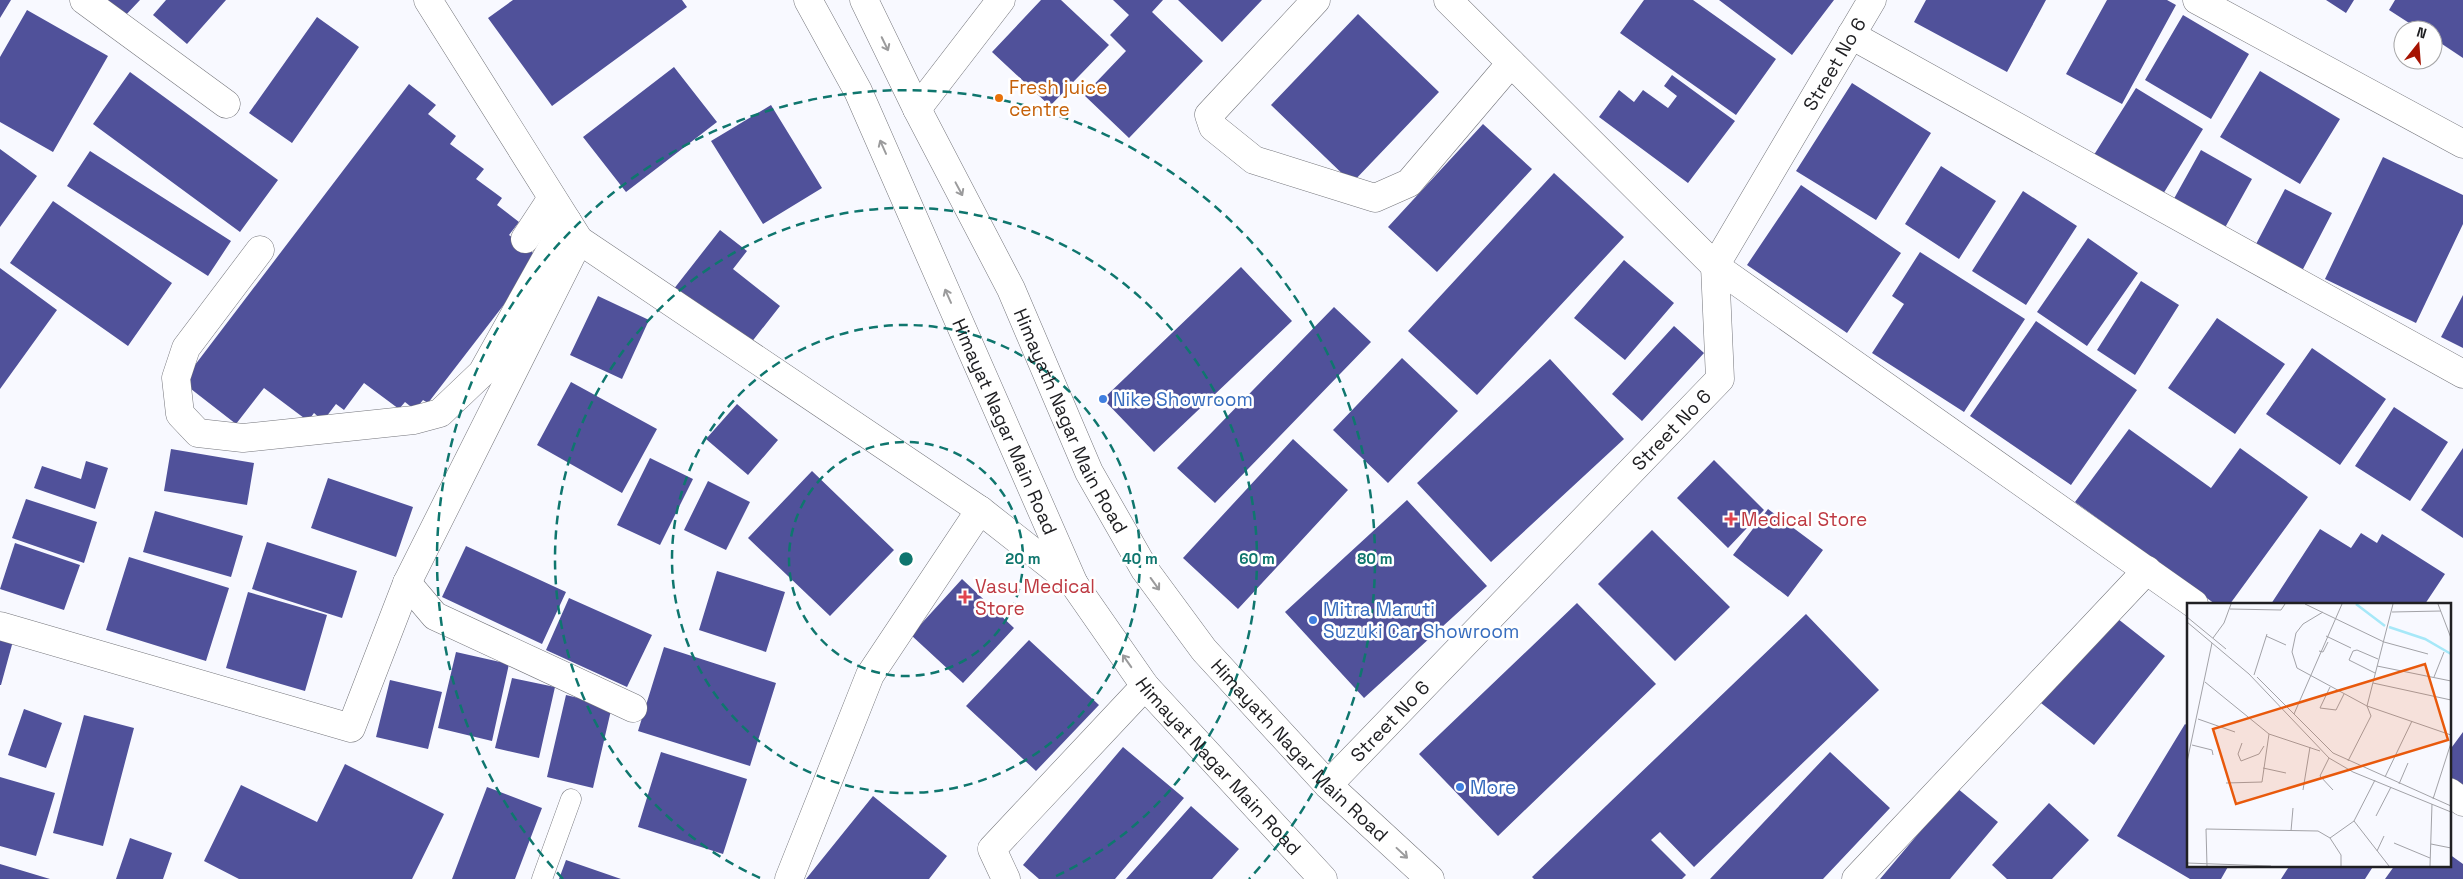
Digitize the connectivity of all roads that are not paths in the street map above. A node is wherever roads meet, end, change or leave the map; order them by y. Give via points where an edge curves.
1 (84, 0) edge
2 (428, 0) edge
3 (808, 0) edge
4 (864, 0) edge
5 (1001, 0) edge
6 (1316, 0) edge
7 (1448, 0) edge
8 (1872, 0) edge
9 (2197, 0) edge
10 (1851, 35) junction
11 (1511, 63) junction
12 (226, 104) dead end
13 (917, 109) junction
14 (2463, 144) edge
15 (552, 198) junction
16 (573, 231) junction
17 (525, 239) dead end
18 (260, 250) dead end
19 (1715, 266) junction
20 (2463, 374) edge
21 (980, 510) junction
22 (2147, 570) junction
23 (407, 583) junction
24 (1074, 584) junction
25 (2193, 603) edge
26 (0, 626) edge
27 (1145, 686) junction
28 (633, 708) dead end
29 (1328, 785) junction
30 (2450, 793) edge
31 (571, 800) dead end
32 (2463, 802) edge
33 (542, 879) edge
34 (790, 879) edge
35 (1006, 879) edge
36 (1323, 879) edge
37 (1430, 879) edge
38 (1856, 879) edge

1 - 12 street
2 - 15 street
24 -> 3 street, Himayat Nagar Main Road via 858,91
4 -> 13 street, Himayath Nagar Main Road
5 - 13 street
6 - 11 street via 1209,115 1213,127 1254,160 1375,198 1409,183
7 - 11 street
8 - 10 street, Street No 6
9 - 14 street
10 - 19 street, Street No 6
10 - 20 street
11 - 19 street
13 -> 29 street, Himayath Nagar Main Road via 1011,289 1089,472 1145,570 1204,650
15 - 16 street
15 - 17 street
16 - 18 street via 482,373 440,413 414,420 243,438 198,433 180,414 176,378 186,348
16 - 21 street
16 - 23 street
19 - 22 street
19 - 29 street, Street No 6 via 1720,379
21 - 24 street
21 - 34 street via 870,675
22 - 25 street
22 - 38 street
23 - 26 street via 351,728
23 - 28 street via 435,616
27 -> 24 street, Himayat Nagar Main Road
27 - 35 street via 992,849
27 - 36 street, Himayat Nagar Main Road
29 -> 37 street, Himayath Nagar Main Road
30 - 32 street
31 - 33 lane

